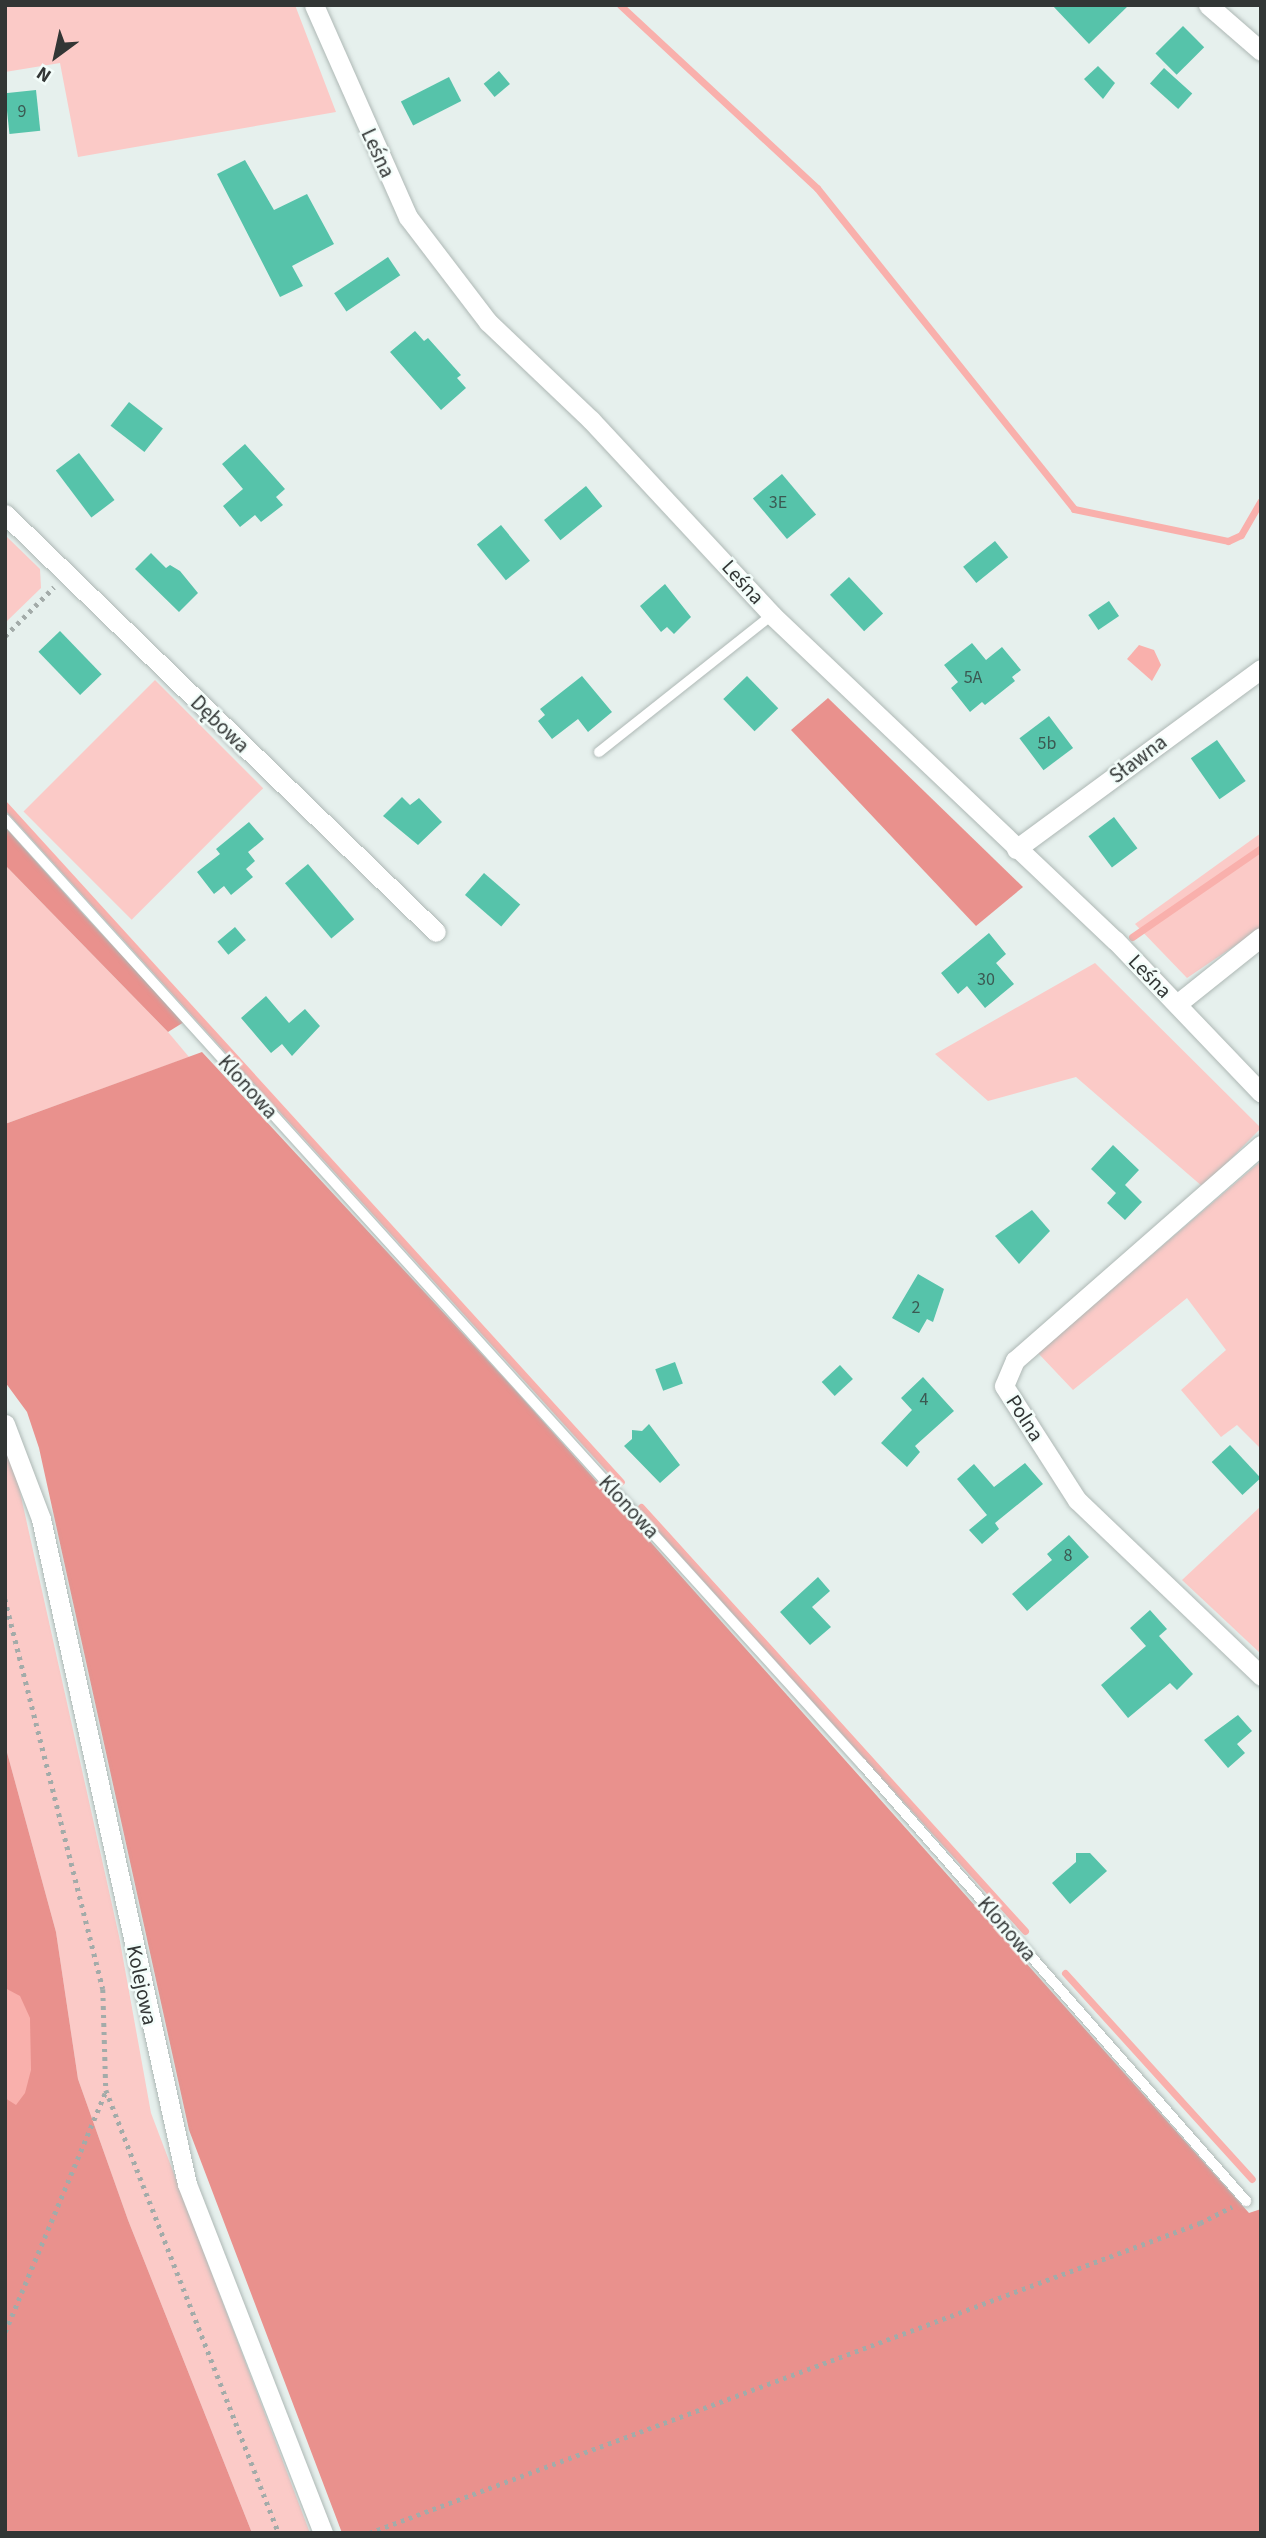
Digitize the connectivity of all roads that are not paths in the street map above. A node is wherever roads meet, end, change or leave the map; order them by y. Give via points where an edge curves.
1 (314, 5) edge
2 (1208, 5) edge
3 (1261, 51) edge
4 (5, 514) edge
5 (772, 615) junction
6 (1261, 670) edge
7 (599, 752) dead end
8 (5, 819) edge
9 (1016, 849) junction
10 (436, 932) dead end
11 (1261, 937) edge
12 (1177, 1004) junction
13 (1261, 1093) edge
14 (1261, 1145) edge
15 (5, 1424) edge
16 (1261, 1676) edge
17 (1245, 2201) road end
18 (323, 2533) edge

1 - 5 street, Leśna via 408,217 436,257 488,322 591,420
2 - 3 street
4 - 10 street, Dębowa
5 - 7 lane
5 - 9 street, Leśna
6 - 9 street, Sławna
8 - 17 lane, Klonowa via 862,1764
9 - 12 street, Leśna
11 - 12 street
12 - 13 street, Leśna
14 - 16 street, Polna via 1015,1360 1004,1386 1077,1500
15 - 18 street, Kolejowa via 41,1519 187,2184

